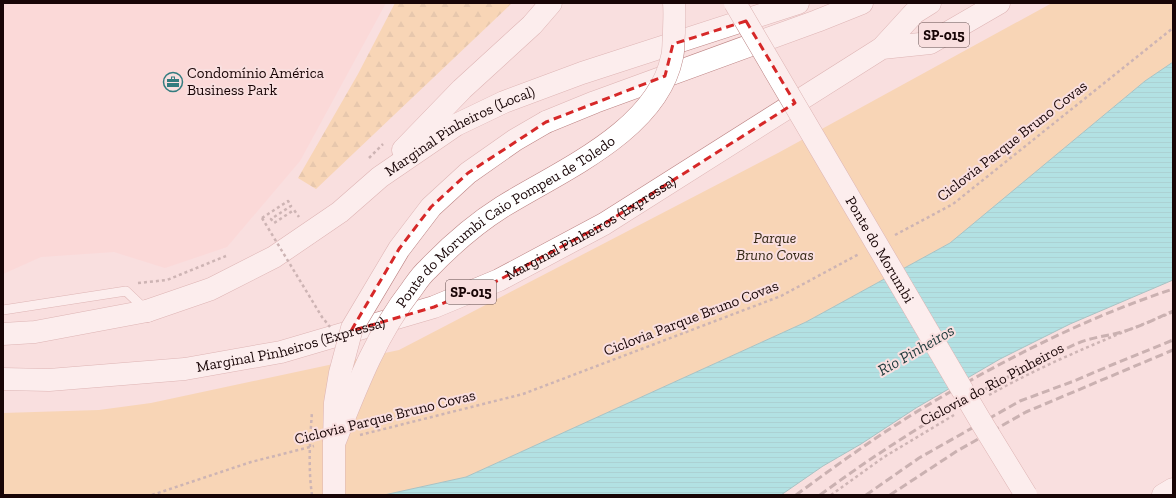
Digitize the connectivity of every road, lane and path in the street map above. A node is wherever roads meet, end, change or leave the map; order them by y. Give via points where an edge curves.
1 (551, 3) edge
2 (674, 3) edge
3 (735, 3) edge
4 (798, 3) edge
5 (862, 3) edge
6 (930, 3) edge
7 (999, 3) edge
8 (1173, 28) edge
9 (882, 48) junction
10 (388, 139) dead end
11 (366, 161) dead end
12 (380, 177) junction
13 (304, 213) dead end
14 (299, 217) junction
15 (293, 220) dead end
16 (274, 232) dead end
17 (268, 236) dead end
18 (891, 237) dead end
19 (864, 252) dead end
20 (228, 256) dead end
21 (136, 284) dead end
22 (3, 310) edge
23 (147, 311) junction
24 (1173, 312) edge
25 (331, 328) dead end
26 (3, 334) edge
27 (3, 379) edge
28 (984, 398) dead end
29 (958, 413) dead end
30 (356, 436) dead end
31 (326, 444) junction
32 (1173, 489) edge
33 (152, 495) edge
34 (334, 495) edge
35 (831, 495) edge
36 (1026, 495) edge
37 (1163, 495) edge

1 - 12 main road via 532,25 420,131
2 - 31 main road, Ponte do Morumbi Caio Pompeu de Toledo, bridge via 672,57 664,80 650,104 608,143 501,208 460,238 427,270 397,309 377,342
3 - 36 main road, Ponte do Morumbi, bridge
4 - 12 main road, Marginal Pinheiros (Local) via 582,73 504,102 456,125
5 - 31 main road, bridge via 546,122 468,173 431,207 398,249 352,328
6 - 9 main road via 914,13
7 - 9 main road, Marginal Pinheiros (Expressa) / SP-015 via 930,43
8 - 18 path, Ciclovia Parque Bruno Covas via 953,204
9 - 27 main road, Marginal Pinheiros (Expressa) / SP-015 via 604,224 499,280 434,307 281,352 185,369 49,380
10 - 11 path
12 - 23 main road, Marginal Pinheiros (Local) via 340,212 274,257 211,289
13 - 14 path
14 - 15 path
14 - 25 path, bridge via 294,210 274,223 271,219 291,206 288,201 262,218
16 - 17 path
19 - 30 path, Ciclovia Parque Bruno Covas via 781,296 523,394
20 - 21 path via 167,280
22 - 23 lane via 126,291
23 - 26 main road, Marginal Pinheiros (Local) via 35,332
24 - 28 path, Ciclovia do Rio Pinheiros via 1067,356
29 - 35 path, Ciclovia do Rio Pinheiros via 884,457
31 - 33 path, Ciclovia Parque Bruno Covas via 251,462
31 - 34 main road, Ponte do Morumbi Caio Pompeu de Toledo
32 - 37 main road

